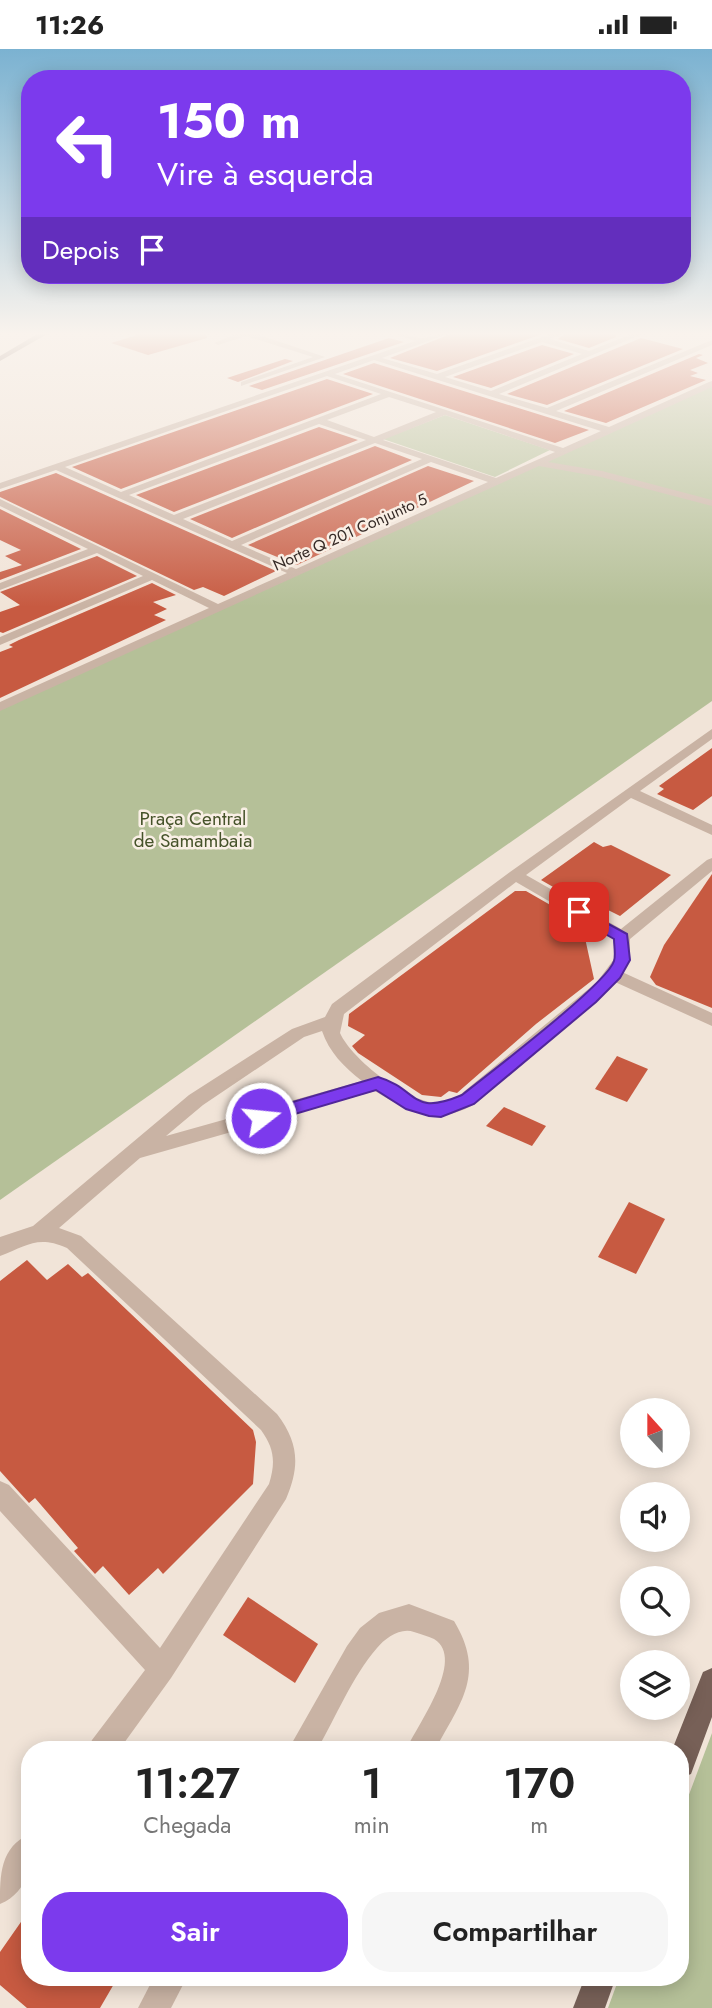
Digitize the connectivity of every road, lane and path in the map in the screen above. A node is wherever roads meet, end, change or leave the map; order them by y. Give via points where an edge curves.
1 (181, 424) edge
2 (311, 424) edge
3 (330, 424) edge
4 (413, 424) edge
5 (482, 424) edge
6 (590, 424) edge
7 (625, 424) edge
8 (611, 431) junction
9 (373, 440) junction
10 (565, 452) junction
11 (431, 459) junction
12 (539, 463) junction
13 (57, 467) junction
14 (498, 482) junction
15 (0, 486) edge
16 (121, 495) junction
17 (0, 502) edge
18 (712, 503) edge
19 (174, 519) junction
20 (232, 545) junction
21 (95, 550) junction
22 (296, 573) junction
23 (0, 576) edge
24 (150, 577) junction
25 (12, 582) junction
26 (0, 587) edge
27 (218, 608) junction
28 (0, 641) edge
29 (0, 707) edge
30 (712, 733) edge
31 (631, 792) junction
32 (712, 831) edge
33 (712, 863) edge
34 (515, 875) junction
35 (622, 937) junction
36 (614, 975) junction
37 (712, 1020) edge
38 (332, 1021) junction
39 (378, 1083) junction
40 (133, 1153) junction
41 (40, 1232) junction
42 (0, 1247) edge
43 (0, 1493) edge
44 (163, 1669) junction
45 (712, 1681) edge
46 (109, 1741) edge
47 (307, 1741) edge
48 (425, 1741) edge
49 (689, 1743) edge
50 (21, 1858) edge
51 (2, 1879) edge
52 (167, 1986) edge
53 (598, 1986) edge
54 (154, 2008) edge
55 (589, 2008) edge

1 - 13 street
2 - 16 street
3 - 9 street
4 - 9 street
5 - 10 street
6 - 8 street
7 - 8 street, Norte Q 201 Conjunto 5
8 - 10 street, Norte Q 201 Conjunto 5
9 - 11 street
9 - 19 street
10 - 12 street, Norte Q 201 Conjunto 5
11 - 14 street
11 - 20 street
12 - 14 street, Norte Q 201 Conjunto 5
12 - 18 street
13 - 15 street
13 - 16 street
14 - 22 street, Norte Q 201 Conjunto 5
16 - 19 street
17 - 21 street
19 - 20 street
20 - 22 street
21 - 24 street
21 - 25 street
22 - 27 street, Norte Q 201 Conjunto 5
23 - 25 street
24 - 27 street
24 - 28 street
25 - 26 street
27 - 29 street, Norte Q 201 Conjunto 5
30 - 31 street
31 - 32 street
31 - 34 street
33 - 35 street
34 - 35 street
34 - 38 street via 338,1007
35 - 36 street via 622,960
36 - 37 street
36 - 39 street via 454,1107 441,1111 412,1105
38 - 39 street via 331,1034 339,1048
38 - 40 street via 298,1033 196,1100
39 - 40 street
40 - 41 street
41 - 42 street via 14,1238
41 - 44 street via 74,1242 282,1439 285,1474 278,1491
43 - 44 street
44 - 46 street
45 - 49 main road
47 - 48 street via 369,1637 388,1622 409,1617 445,1630 458,1666 455,1687
50 - 51 street
52 - 54 street
53 - 55 main road

